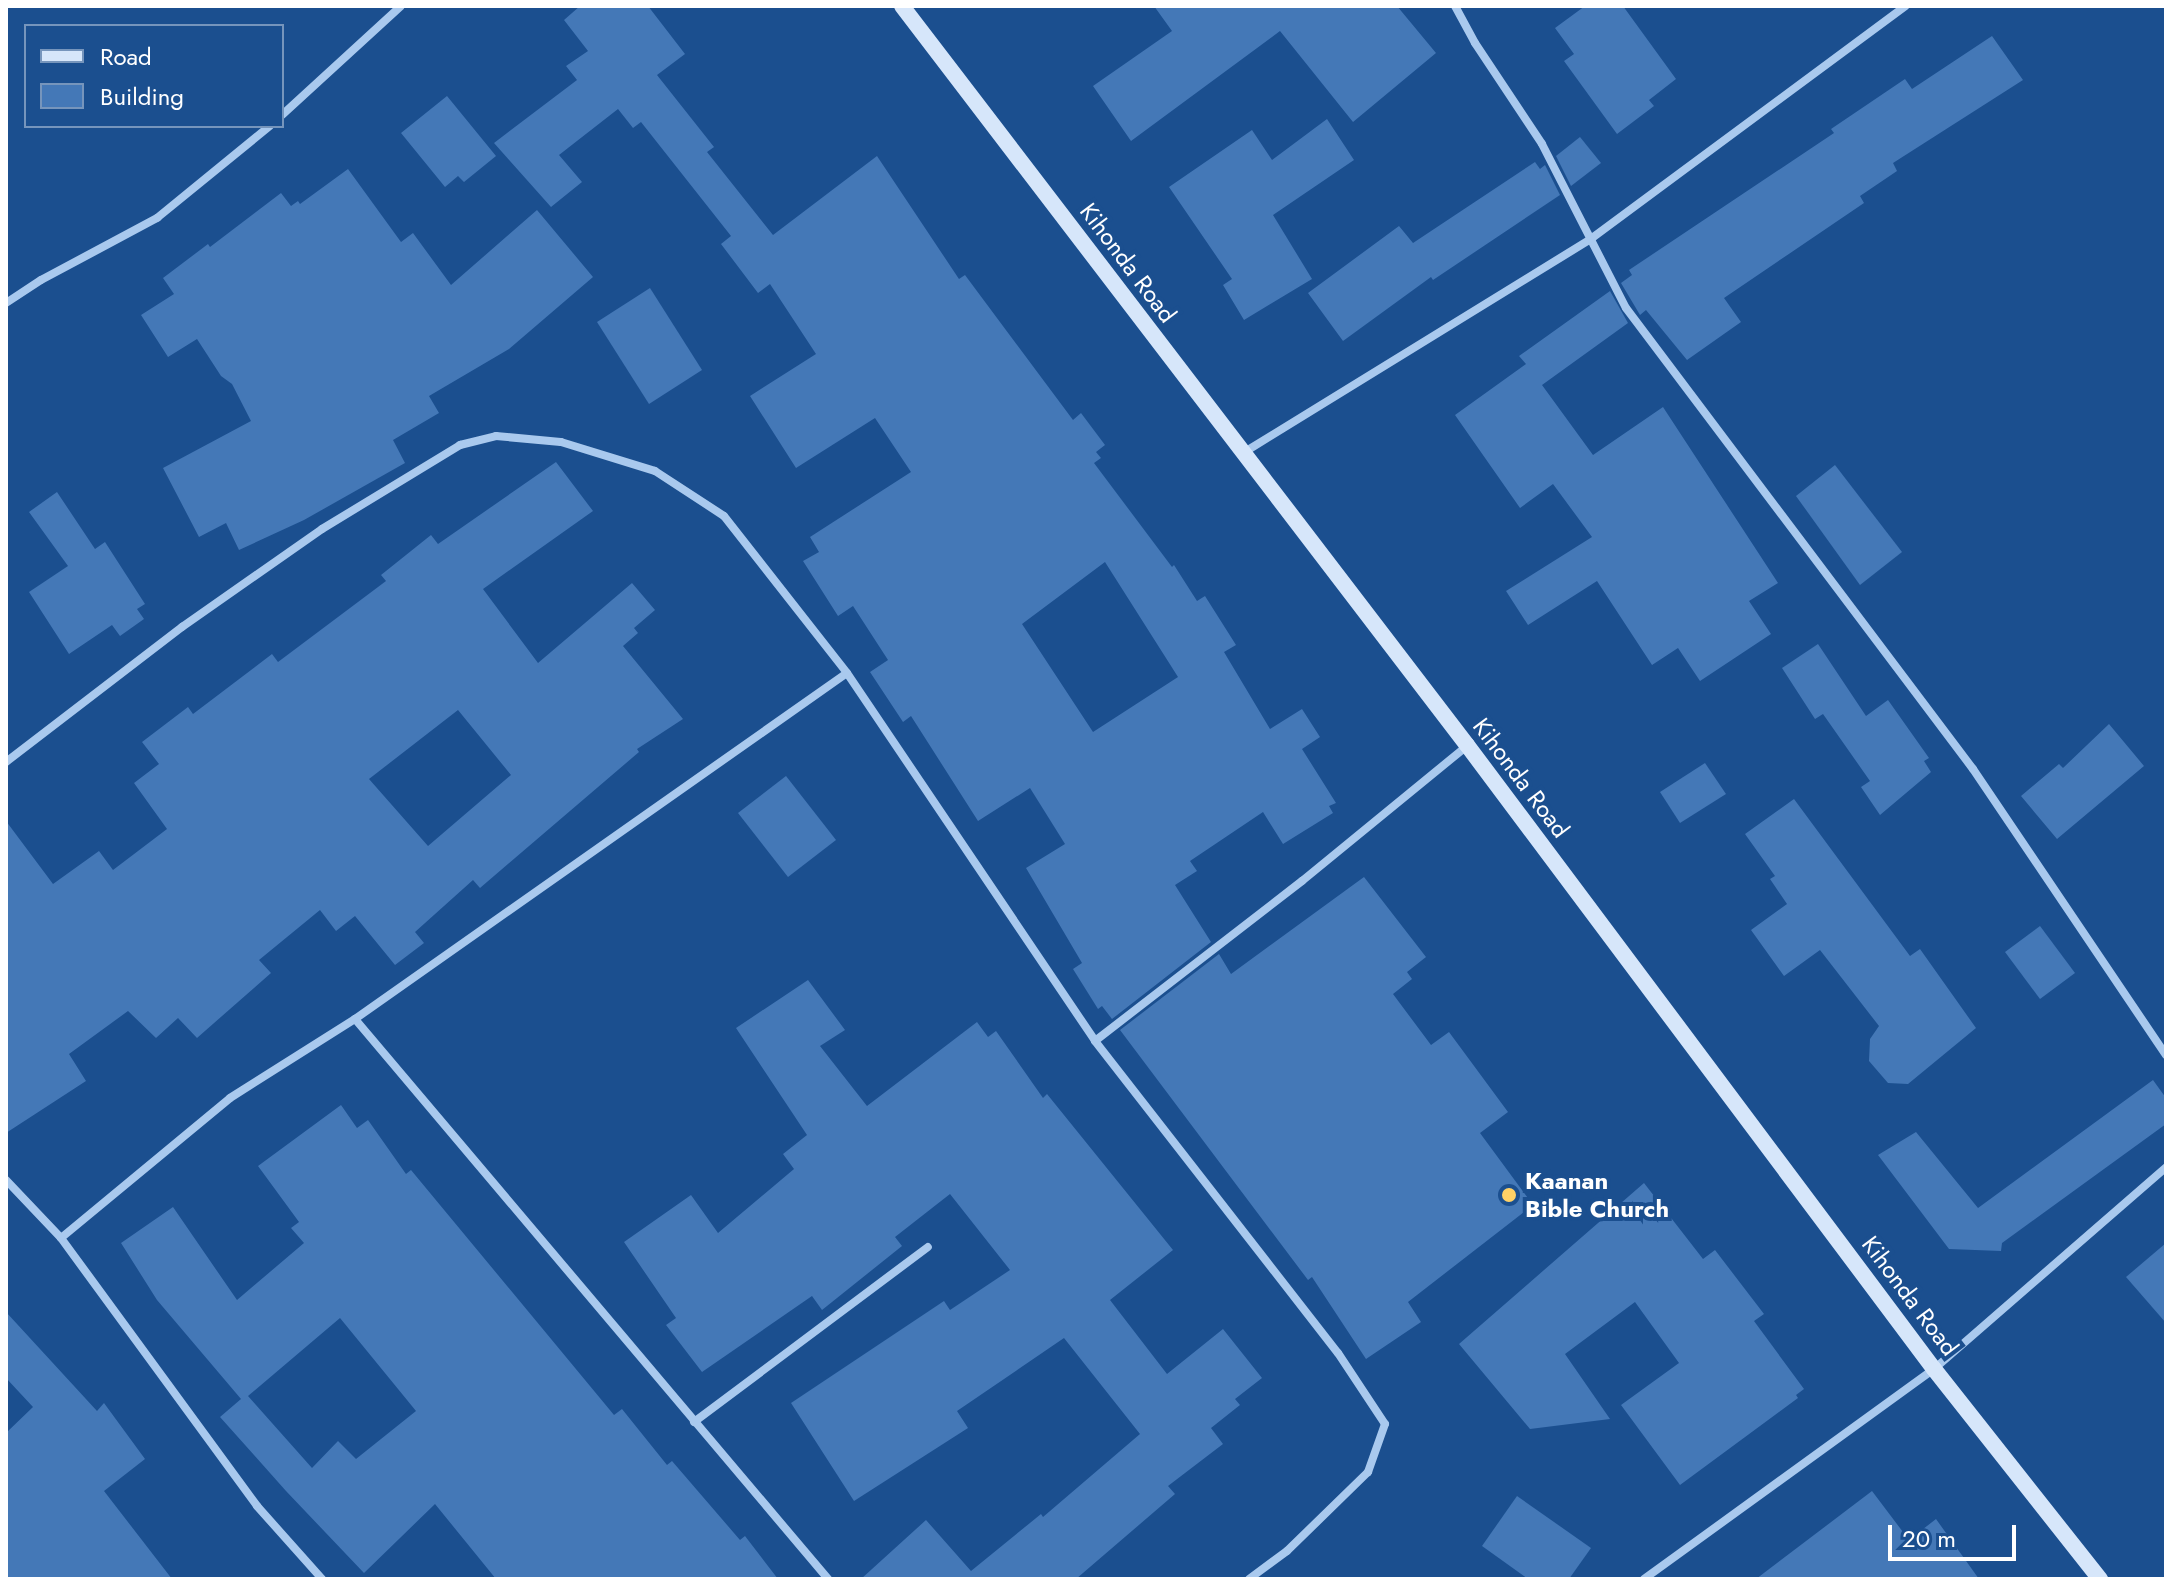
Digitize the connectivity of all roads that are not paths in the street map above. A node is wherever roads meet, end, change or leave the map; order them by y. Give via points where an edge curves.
1 (401, 6) edge
2 (902, 6) edge
3 (1455, 6) edge
4 (1905, 6) edge
5 (284, 113) edge
6 (268, 128) edge
7 (1592, 238) junction
8 (6, 303) edge
9 (1241, 454) junction
10 (847, 673) junction
11 (1467, 745) junction
12 (6, 762) edge
13 (355, 1019) junction
14 (1095, 1041) junction
15 (2166, 1055) edge
16 (2166, 1167) edge
17 (6, 1180) edge
18 (61, 1238) junction
19 (928, 1247) dead end
20 (1934, 1369) junction
21 (694, 1422) junction
22 (322, 1579) edge
23 (828, 1579) edge
24 (1249, 1579) edge
25 (1644, 1579) edge
26 (2100, 1579) edge

1 - 5 street
2 - 9 street, Kihonda Road
3 - 7 street via 1542,144
4 - 7 street
6 - 8 street via 157,218
7 - 9 street
7 - 15 street via 1626,308 1973,769
9 - 11 street, Kihonda Road
10 - 12 street via 724,516 655,471 561,442 496,436 460,445 322,529 182,627
10 - 13 street
10 - 14 street
11 - 14 street
11 - 20 street, Kihonda Road
13 - 18 street via 230,1098
13 - 21 street
14 - 24 street via 1338,1353 1385,1424 1368,1472 1287,1551
16 - 20 street
17 - 18 street
18 - 22 street via 257,1506
19 - 21 street
20 - 25 street
20 - 26 street, Kihonda Road
21 - 23 street

